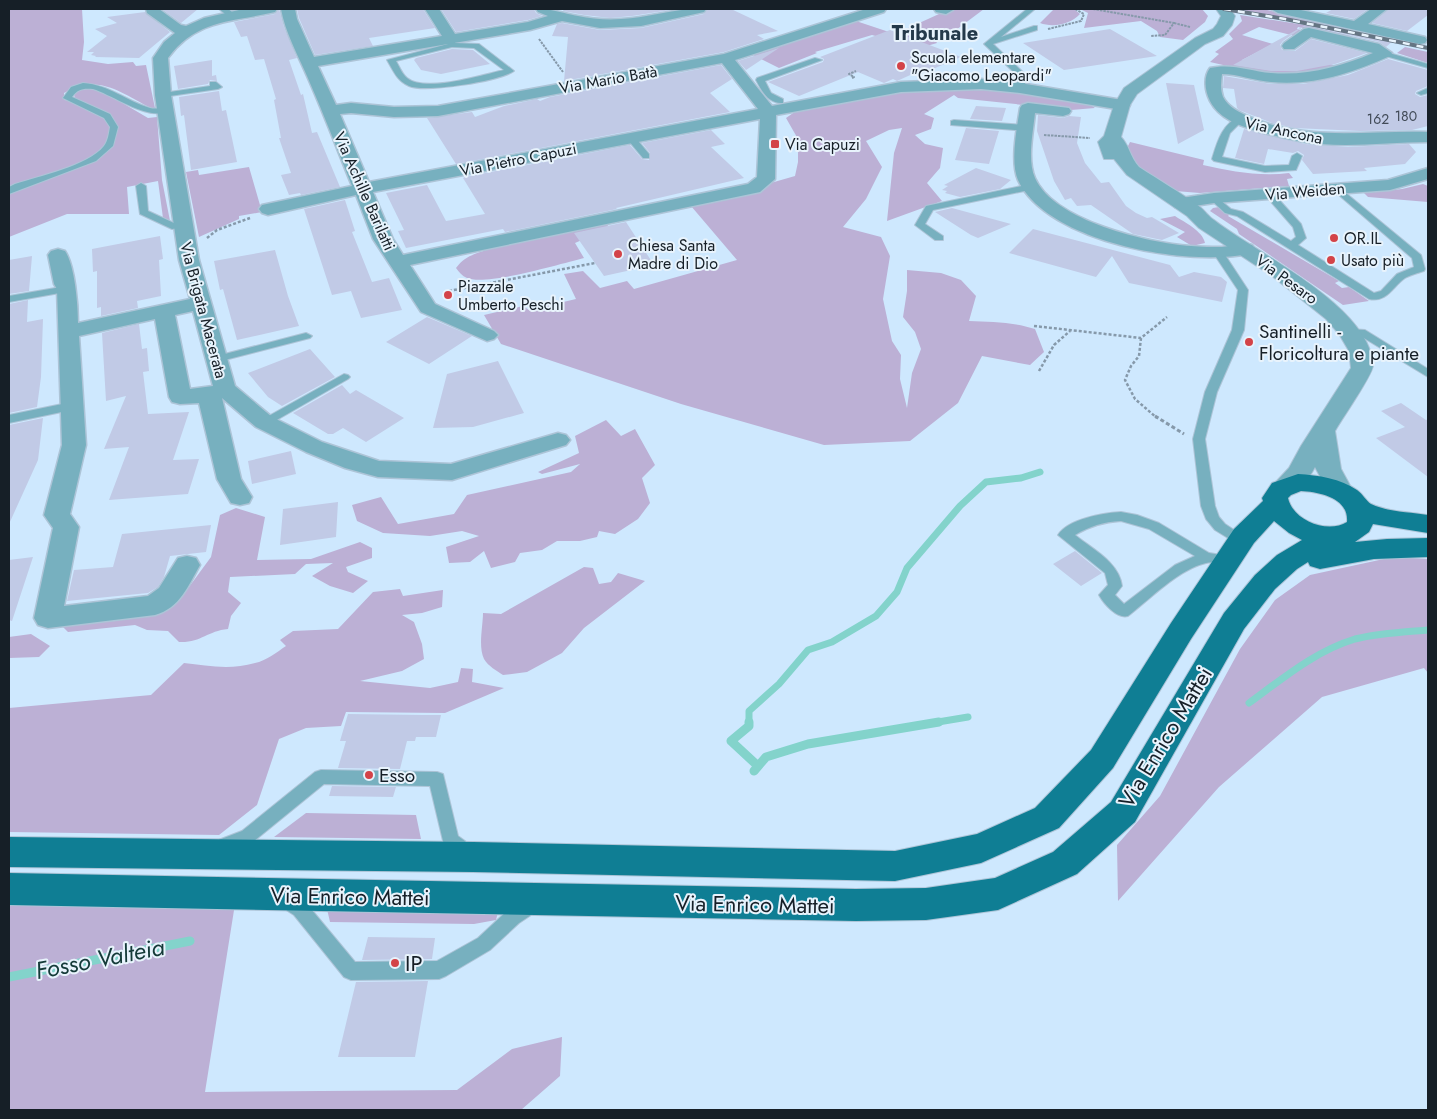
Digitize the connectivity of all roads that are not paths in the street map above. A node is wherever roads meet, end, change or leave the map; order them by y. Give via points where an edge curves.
1 (270, 9) edge
2 (288, 9) edge
3 (432, 9) edge
4 (542, 9) edge
5 (699, 9) edge
6 (879, 9) edge
7 (1031, 9) edge
8 (1208, 9) edge
9 (1223, 9) edge
10 (1278, 9) edge
11 (1380, 9) edge
12 (152, 10) dead end
13 (228, 12) edge
14 (560, 17) junction
15 (1357, 26) junction
16 (1034, 28) road end
17 (185, 30) junction
18 (1198, 35) junction
19 (1424, 41) edge
20 (452, 42) junction
21 (988, 44) junction
22 (1288, 46) dead end
23 (1385, 52) junction
24 (726, 58) junction
25 (818, 60) dead end
26 (308, 63) junction
27 (1428, 66) edge
28 (213, 84) dead end
29 (1020, 88) junction
30 (164, 102) junction
31 (1122, 105) junction
32 (765, 108) junction
33 (330, 110) junction
34 (1063, 111) dead end
35 (955, 120) dead end
36 (1238, 120) junction
37 (1026, 124) junction
38 (1428, 137) edge
39 (631, 138) junction
40 (1112, 139) junction
41 (646, 156) dead end
42 (1297, 156) dead end
43 (1121, 172) junction
44 (1428, 174) edge
45 (141, 186) dead end
46 (1031, 187) junction
47 (1336, 188) junction
48 (361, 189) junction
49 (9, 191) edge
50 (1269, 194) junction
51 (1214, 198) junction
52 (1181, 203) junction
53 (268, 209) road end
54 (1200, 219) junction
55 (183, 225) junction
56 (939, 238) dead end
57 (1291, 245) junction
58 (1245, 249) junction
59 (58, 254) dead end
60 (1219, 254) junction
61 (398, 262) junction
62 (68, 289) junction
63 (9, 299) edge
64 (200, 303) junction
65 (164, 311) junction
66 (68, 332) junction
67 (1349, 332) junction
68 (487, 335) dead end
69 (306, 336) dead end
70 (217, 359) junction
71 (1428, 374) edge
72 (344, 377) dead end
73 (217, 392) junction
74 (72, 406) junction
75 (9, 419) edge
76 (264, 422) junction
77 (1322, 431) junction
78 (558, 440) dead end
79 (1340, 491) junction
80 (1281, 494) junction
81 (240, 497) dead end
82 (1359, 509) junction
83 (1428, 524) edge
84 (1338, 536) junction
85 (1428, 540) edge
86 (1428, 548) edge
87 (1225, 553) junction
88 (187, 565) dead end
89 (1266, 582) junction
90 (9, 852) edge
91 (198, 855) junction
92 (473, 857) junction
93 (9, 889) edge
94 (274, 894) junction
95 (538, 900) junction

1 - 13 street, Via Brigata Macerata
2 - 26 street, Via Achille Barilatti
3 - 20 street
4 - 14 street
5 - 14 street via 672,17 629,22
6 - 24 street, Via Mario Batà
7 - 21 lane
8 - 18 street, Via Pesaro via 1214,24 1207,32
9 - 18 street, Via Pesaro via 1228,16 1221,30 1207,40
10 - 15 street
11 - 15 street
12 - 17 street via 177,29
13 - 17 street, Via Brigata Macerata
14 - 20 street
15 - 19 street
16 - 21 lane
17 - 30 street, Via Brigata Macerata via 160,58
18 - 31 street, Via Pesaro via 1130,91
20 - 20 lane via 476,46 510,71 432,87 416,87 404,80 391,60
20 - 26 street
21 - 29 lane via 1023,76
22 - 23 street via 1309,32
23 - 27 lane
23 - 36 street, Via Ancona via 1350,69 1321,75 1279,79 1224,69 1215,71 1214,93 1228,114
24 - 32 street
24 - 33 street, Via Mario Batà via 438,111
25 - 32 lane via 760,80 768,95 780,101
26 - 33 street, Via Achille Barilatti
28 - 30 lane via 218,87
29 - 31 street, Via Pietro Capuzi
29 - 32 street, Via Pietro Capuzi via 960,84 901,87
30 - 49 lane via 152,111 99,86 74,90 67,98 107,116 114,127 110,146 81,164
30 - 55 street, Via Brigata Macerata
31 - 40 street, Via Pesaro
32 - 39 street, Via Pietro Capuzi
32 - 61 street via 766,179 754,188
33 - 48 street, Via Achille Barilatti
34 - 37 street via 1028,108
35 - 37 lane
36 - 38 street, Via Ancona via 1320,139
36 - 42 lane via 1223,137 1217,159 1265,169 1293,168
37 - 46 street via 1024,169
39 - 41 lane
39 - 48 street, Via Pietro Capuzi
40 - 43 street, Via Pesaro via 1107,142 1108,150
40 - 52 street, Via Pesaro via 1117,142 1123,160 1133,171
43 - 52 street, Via Pesaro via 1126,172 1165,199
43 - 54 street, Via Pesaro via 1179,212
44 - 47 street, Via Weiden via 1390,185
45 - 55 lane via 143,212 175,227
46 - 56 lane via 929,208 920,225
46 - 60 street via 1054,210 1088,228 1162,248
47 - 50 street, Via Weiden
47 - 57 lane via 1417,257 1420,269 1401,276 1386,293 1373,297
48 - 53 street, Via Pietro Capuzi
48 - 61 street, Via Achille Barilatti via 382,239
50 - 51 street, Via Weiden
50 - 57 lane via 1298,226 1301,238
51 - 52 street, Via Weiden
51 - 57 lane via 1228,211 1240,214
52 - 54 street, Via Pesaro
54 - 58 street, Via Pesaro
55 - 64 street, Via Brigata Macerata
58 - 60 street
58 - 67 street, Via Pesaro via 1314,297
59 - 62 street
60 - 87 lane via 1243,290 1238,330 1211,392 1199,439 1208,506 1220,527
61 - 68 street, Via Achille Barilatti via 428,308
62 - 63 lane
62 - 66 street
64 - 65 street
64 - 70 street, Via Brigata Macerata
65 - 66 street
65 - 73 street via 180,397
66 - 74 street
67 - 71 lane via 1361,332
67 - 77 street, Via Pesaro via 1360,351 1362,368
69 - 70 lane
70 - 73 street, Via Brigata Macerata
72 - 76 lane
73 - 76 street, Via Brigata Macerata
73 - 81 street via 229,479
74 - 75 lane
74 - 88 street via 74,445 57,515 66,527 48,618 155,605 169,595
76 - 78 street, Via Brigata Macerata via 314,447 378,469 452,472
77 - 79 street via 1326,466
77 - 80 street, Via Pesaro via 1299,473
79 - 80 main road via 1312,482 1298,482
79 - 82 main road
80 - 84 main road via 1280,513 1289,522 1309,532
80 - 87 main road, Via Enrico Mattei
82 - 83 main road via 1380,517
82 - 84 main road via 1360,526
84 - 85 main road, Via Enrico Mattei
84 - 89 main road, Via Enrico Mattei via 1316,544 1287,562
86 - 89 main road via 1384,547 1350,551 1321,559
87 - 87 lane via 1133,518 1116,516 1101,516 1080,524 1065,535 1110,570 1115,586 1106,594 1123,612 1180,568
87 - 92 main road, Via Enrico Mattei via 1102,759 1047,818 981,848 895,866
89 - 95 main road, Via Enrico Mattei via 1234,620 1122,812 1065,863 998,894 926,904 856,905
90 - 91 main road, Via Enrico Mattei
91 - 92 main road, Via Enrico Mattei
91 - 92 lane via 248,836 321,777 437,779 450,840
93 - 94 main road, Via Enrico Mattei
94 - 95 main road, Via Enrico Mattei
94 - 95 lane via 300,909 351,971 439,970 484,944 513,917

